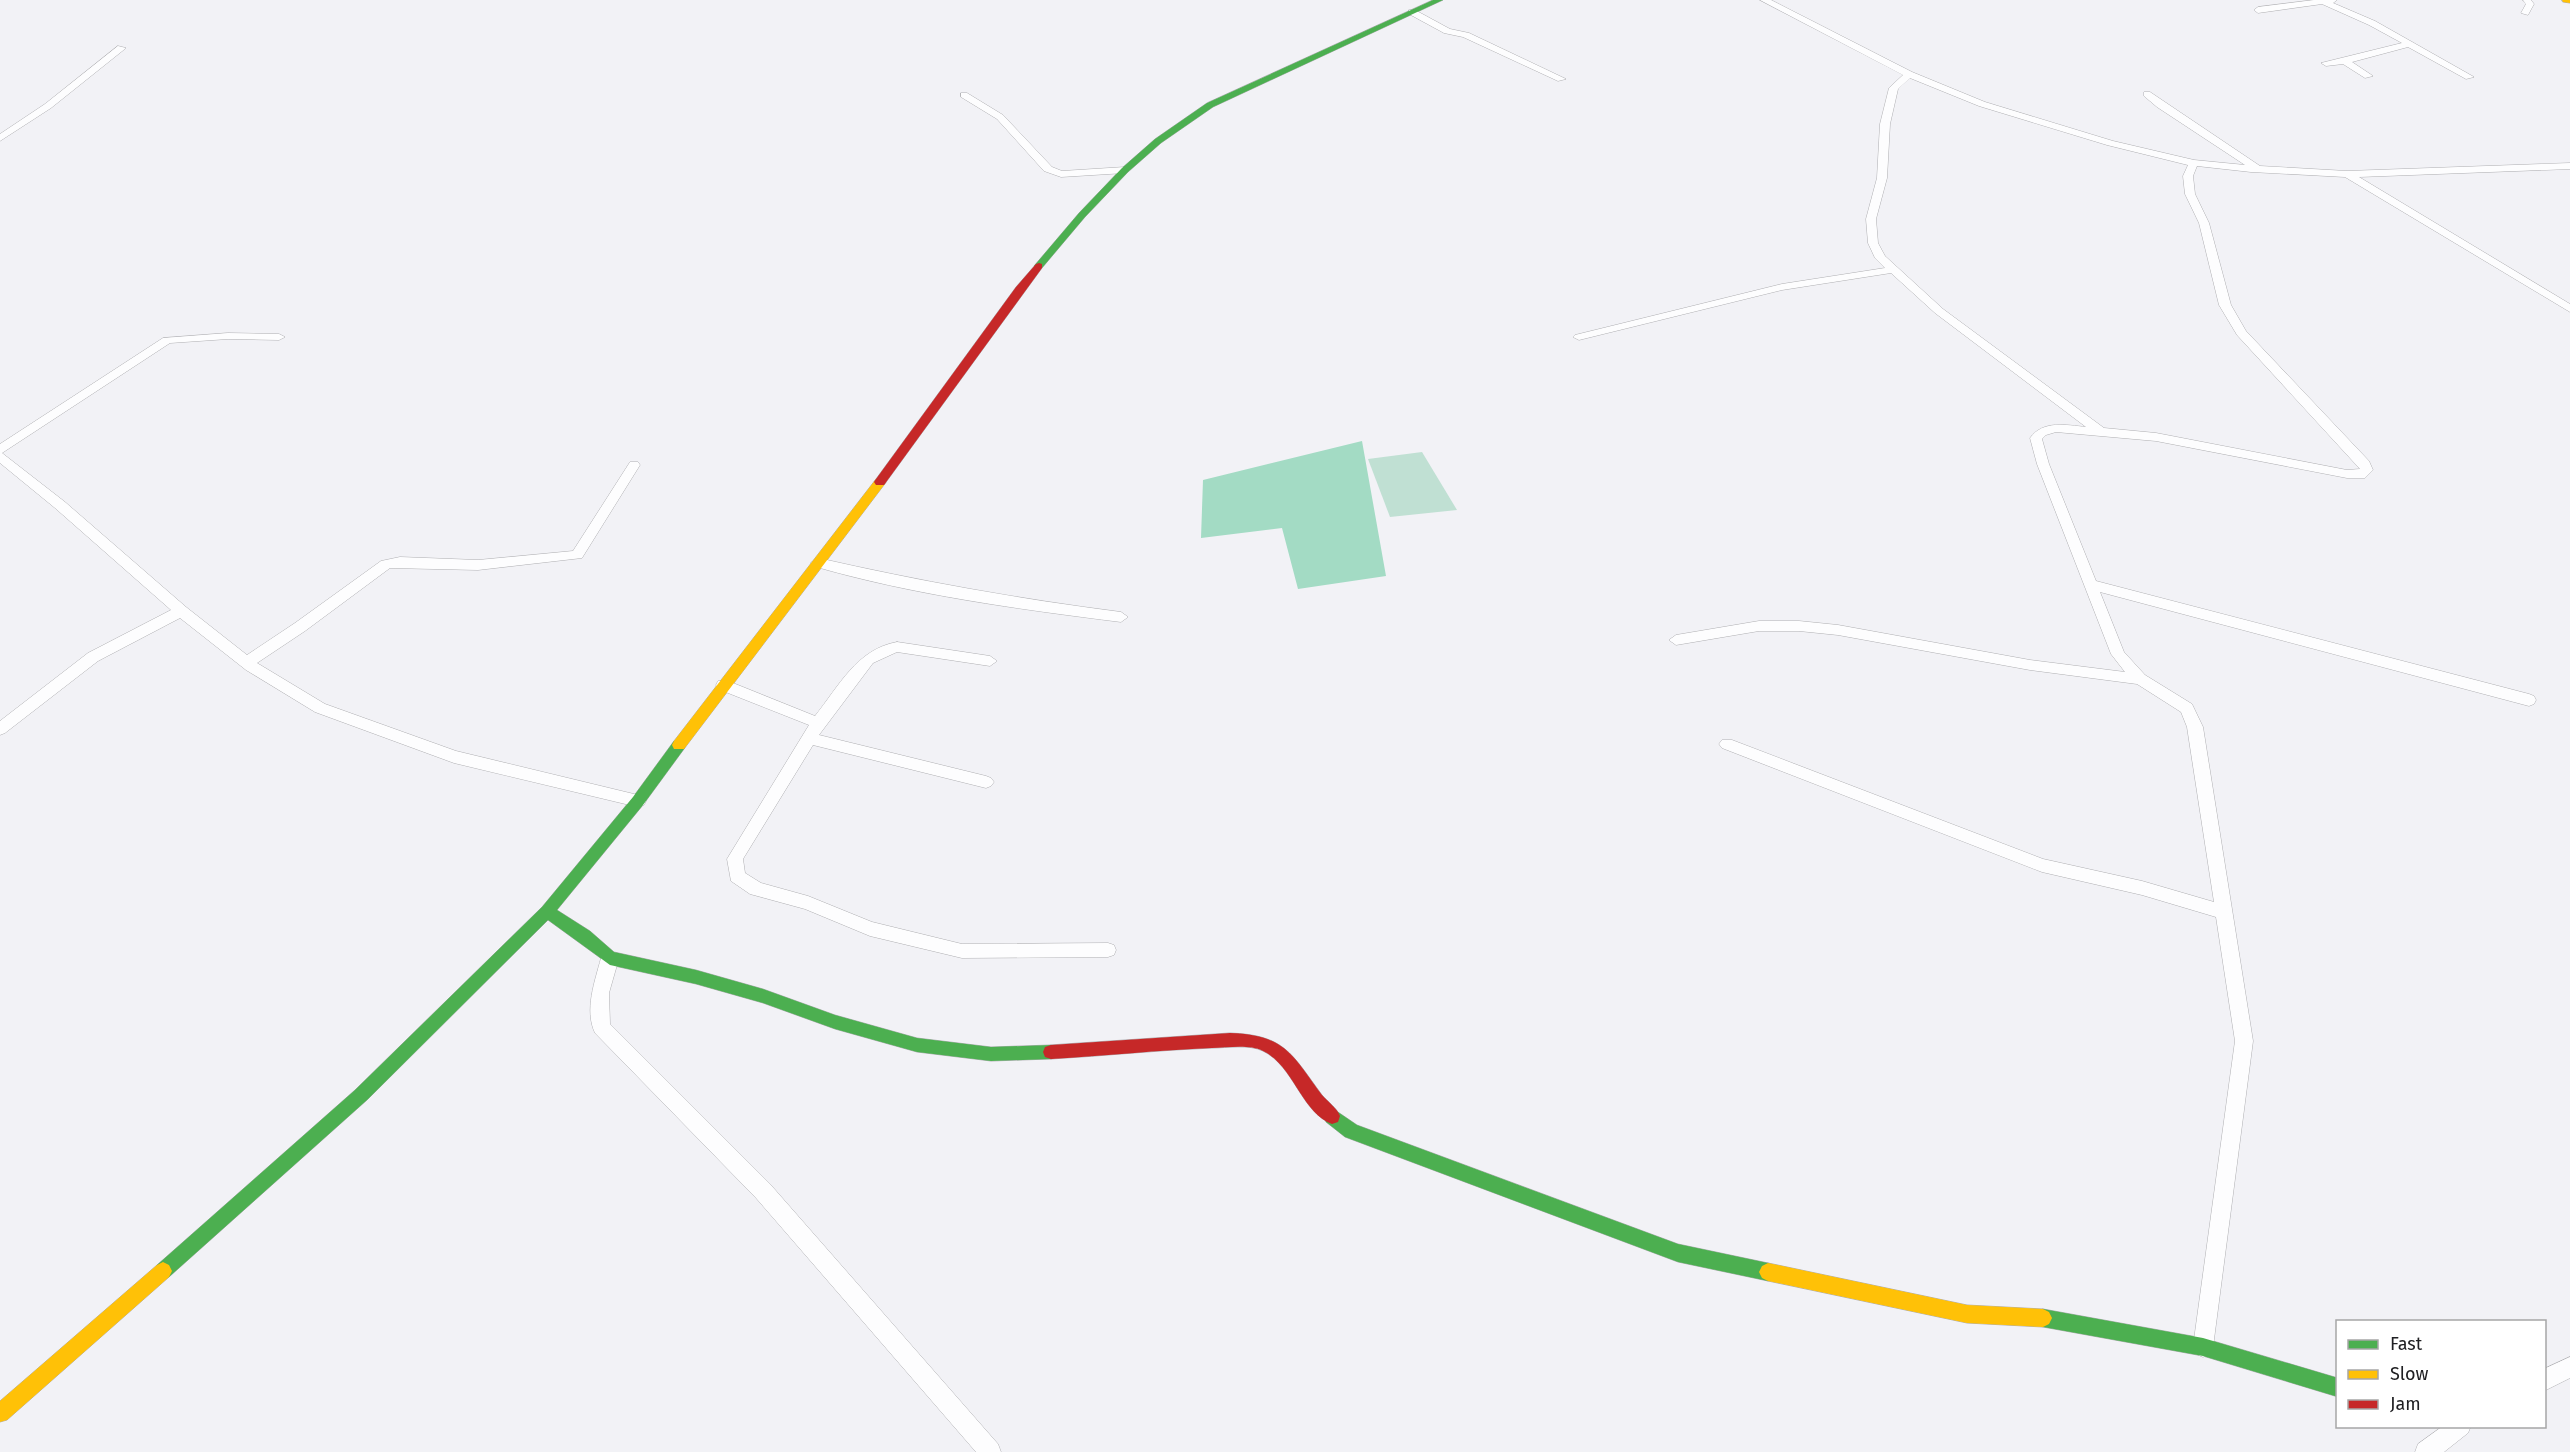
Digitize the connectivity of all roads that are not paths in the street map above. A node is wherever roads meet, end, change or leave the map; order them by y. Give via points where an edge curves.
1 (1439, 0) edge
2 (1764, 0) edge
3 (2336, 0) edge
4 (2527, 0) edge
5 (2325, 2) junction
6 (2258, 10) dead end
7 (1412, 12) junction
8 (2525, 13) dead end
9 (2409, 44) junction
10 (121, 48) dead end
11 (2345, 61) junction
12 (2326, 63) dead end
13 (1909, 74) junction
14 (2368, 76) dead end
15 (2469, 77) dead end
16 (1561, 79) dead end
17 (2147, 94) dead end
18 (964, 95) dead end
19 (0, 138) edge
20 (2194, 163) junction
21 (2570, 166) edge
22 (1125, 170) junction
23 (2258, 170) junction
24 (2347, 174) junction
25 (1892, 270) junction
26 (2570, 309) edge
27 (279, 337) dead end
28 (1579, 337) dead end
29 (2102, 433) junction
30 (0, 450) edge
31 (0, 457) edge
32 (634, 465) dead end
33 (818, 563) junction
34 (2090, 584) junction
35 (181, 611) junction
36 (1121, 617) dead end
37 (1676, 640) dead end
38 (990, 661) dead end
39 (247, 662) junction
40 (2140, 679) junction
41 (723, 685) junction
42 (2529, 700) dead end
43 (818, 723) junction
44 (0, 729) edge
45 (808, 738) junction
46 (1727, 744) dead end
47 (986, 782) dead end
48 (638, 801) junction
49 (547, 910) junction
50 (2224, 912) junction
51 (1108, 950) dead end
52 (610, 958) junction
53 (2203, 1347) junction
54 (2570, 1367) edge
55 (2546, 1380) edge
56 (2336, 1388) edge
57 (0, 1413) edge
58 (2458, 1428) edge
59 (990, 1452) edge
60 (2426, 1452) edge

1 - 7 street
2 - 13 street
3 - 5 street
4 - 8 street via 2530,4
5 - 6 street
5 - 9 street
7 - 16 street
7 - 22 street via 1210,105
9 - 11 street
9 - 15 street
10 - 19 street
11 - 12 street
11 - 14 street
13 - 20 street via 2028,119
13 - 25 street via 1894,88 1885,124 1882,178 1870,219 1873,243
17 - 23 street
18 - 22 street via 1000,117 1048,170 1078,174
20 - 23 street
20 - 29 street via 2188,176 2190,194 2204,223 2225,305 2241,333 2367,470 2360,475 2347,474 2156,437
21 - 24 street
22 - 33 street via 1020,289
23 - 24 street
24 - 26 street
25 - 28 street via 1782,287
25 - 29 street via 1939,311
27 - 30 street via 167,340
29 - 34 street via 2056,428 2036,438
31 - 35 street
32 - 39 street via 577,555 478,565 400,561 386,564
33 - 36 street via 935,590
33 - 41 street
34 - 40 street via 2118,654
34 - 42 street
35 - 39 street
35 - 44 street via 93,657
37 - 40 street via 1759,626 1799,626 2030,665
38 - 43 street via 897,647 886,649 868,659
39 - 48 street via 320,708 454,757
40 - 50 street via 2187,708 2195,727
41 - 43 street
41 - 48 street
43 - 45 street
45 - 47 street
45 - 51 street via 735,859 736,876 756,889 808,903 870,929 962,951
46 - 50 street via 2042,866 2142,888
48 - 49 street
49 - 52 street
49 - 57 street via 361,1095
50 - 53 street via 2244,1041
52 - 53 street via 763,996 917,1046 992,1054 1231,1040 1265,1043 1324,1110 1351,1131 1678,1253 1967,1314 2043,1318
52 - 59 street via 600,993 601,1027 763,1191
53 - 56 street
54 - 55 street
58 - 60 street

